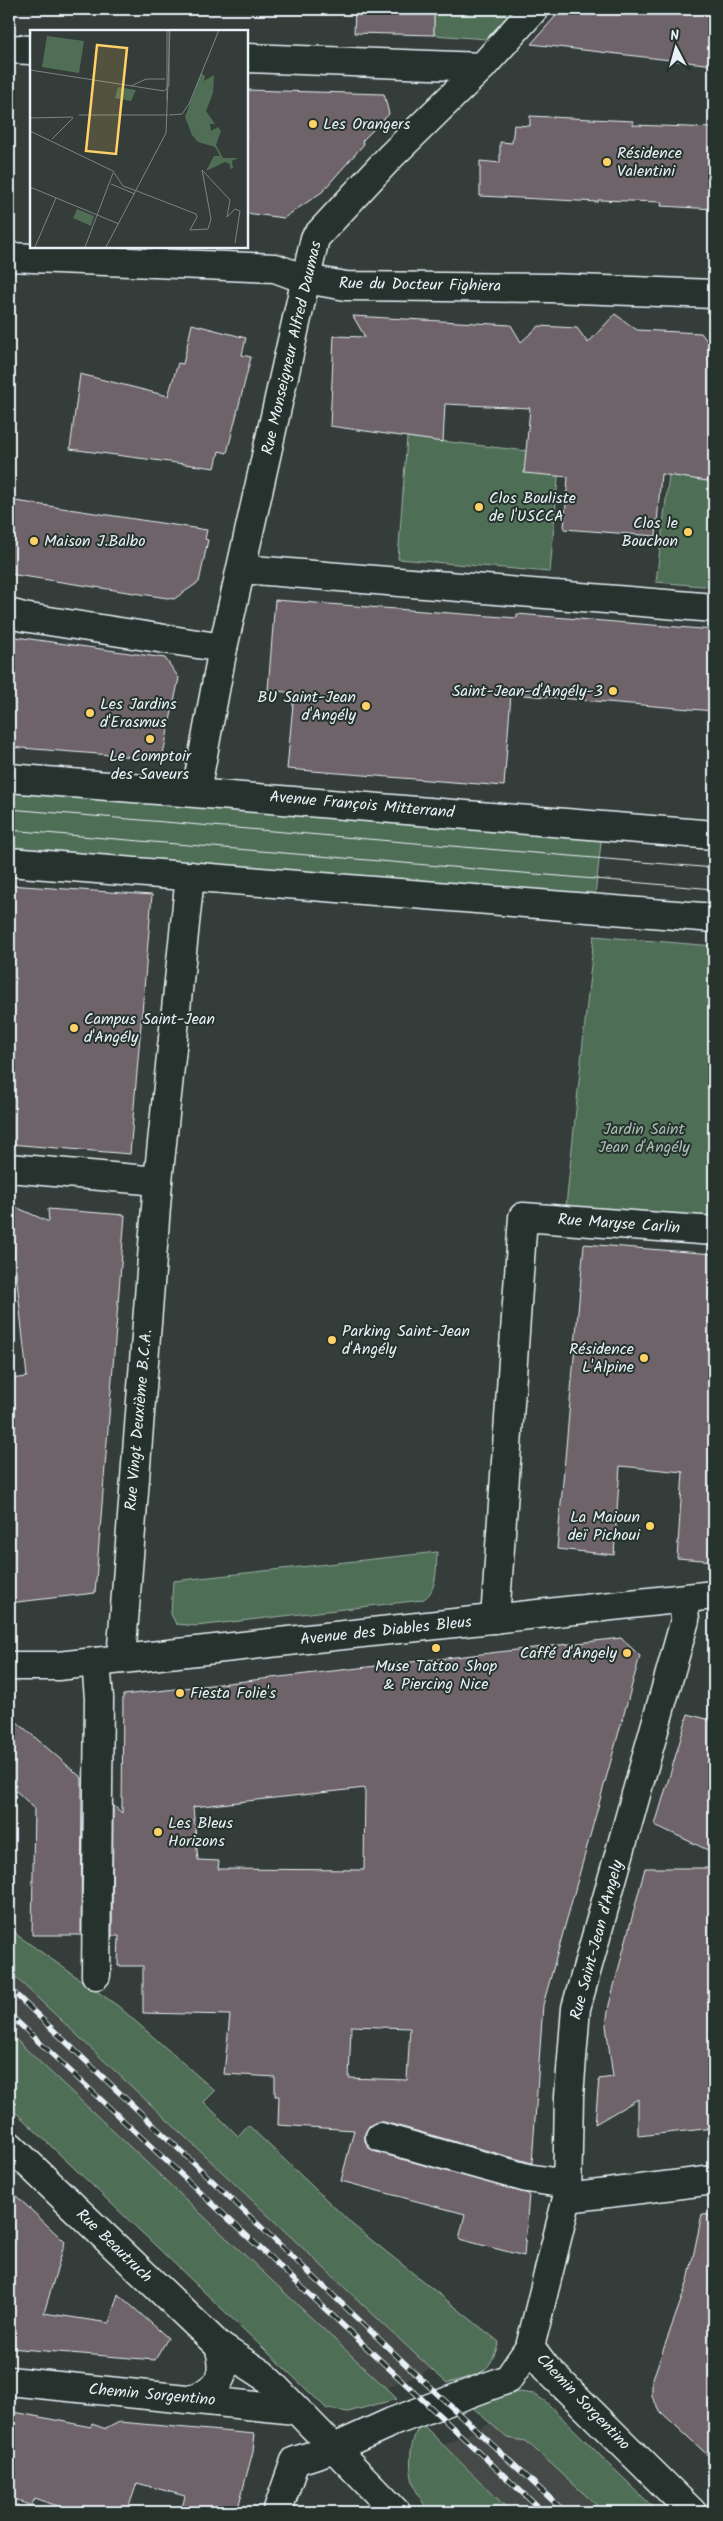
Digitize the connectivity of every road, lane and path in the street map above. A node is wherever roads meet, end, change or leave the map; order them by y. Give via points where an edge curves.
1 (534, 9) edge
2 (9, 49) edge
3 (30, 50) edge
4 (248, 58) edge
5 (482, 67) junction
6 (9, 257) edge
7 (305, 279) junction
8 (714, 294) edge
9 (242, 569) junction
10 (714, 608) edge
11 (9, 613) edge
12 (223, 648) junction
13 (9, 778) edge
14 (196, 792) junction
15 (714, 835) edge
16 (9, 862) edge
17 (190, 876) junction
18 (714, 918) edge
19 (9, 1168) edge
20 (158, 1181) junction
21 (714, 1231) edge
22 (714, 1596) edge
23 (683, 1599) junction
24 (495, 1619) junction
25 (9, 1657) edge
26 (108, 1660) junction
27 (9, 1666) edge
28 (58, 1666) junction
29 (9, 1684) edge
30 (96, 1975) dead end
31 (380, 2137) dead end
32 (9, 2145) edge
33 (714, 2180) edge
34 (567, 2191) junction
35 (219, 2346) junction
36 (530, 2347) junction
37 (9, 2381) edge
38 (195, 2399) junction
39 (295, 2410) junction
40 (332, 2449) junction
41 (277, 2512) edge
42 (396, 2512) edge
43 (692, 2512) edge

1 - 5 street, Rue Monseigneur Alfred Daumas
2 - 3 street
4 - 5 street
5 - 7 street, Rue Monseigneur Alfred Daumas via 390,156 315,238
6 - 7 street, Rue du Docteur Fighiera via 275,268
7 - 8 street, Rue du Docteur Fighiera via 346,286
7 - 9 street, Rue Monseigneur Alfred Daumas
9 - 10 street
9 - 12 street, Rue Monseigneur Alfred Daumas
11 - 12 street via 23,618
12 - 14 street, Rue Monseigneur Alfred Daumas
13 - 14 street, Avenue François Mitterrand
14 - 15 street, Avenue François Mitterrand
16 - 17 street
17 - 18 street
17 - 20 street, Rue Vingt Deuxième B.C.A.
19 - 20 street
20 - 26 street, Rue Vingt Deuxième B.C.A.
21 - 24 street, Rue Maryse Carlin via 523,1217
22 - 23 street, Avenue des Diables Bleus
23 - 24 street, Avenue des Diables Bleus
23 - 34 street, Rue Saint-Jean d'Angely via 685,1620 576,2008 569,2096
24 - 26 street, Avenue des Diables Bleus
25 - 28 street, Avenue des Diables Bleus
26 - 28 street, Avenue des Diables Bleus
26 - 30 street, Rue Vingt Deuxième B.C.A. via 98,1698
27 - 28 street, Avenue des Diables Bleus
28 - 29 street, Avenue des Diables Bleus
31 - 34 street
32 - 35 street, Rue Beautruch
33 - 34 street
34 - 36 street, Rue Saint-Jean d'Angely
35 - 38 street via 223,2376 212,2389
35 - 39 street, Rue Beautruch via 262,2374
36 - 40 street, Chemin Sorgentino via 508,2379 392,2422
36 - 43 street, Chemin Sorgentino via 546,2368
37 - 38 street, Chemin Sorgentino
38 - 39 street, Chemin Sorgentino
39 - 40 street, Rue Beautruch
40 - 41 street, Chemin Sorgentino via 295,2461
40 - 42 street, Rue Beautruch

